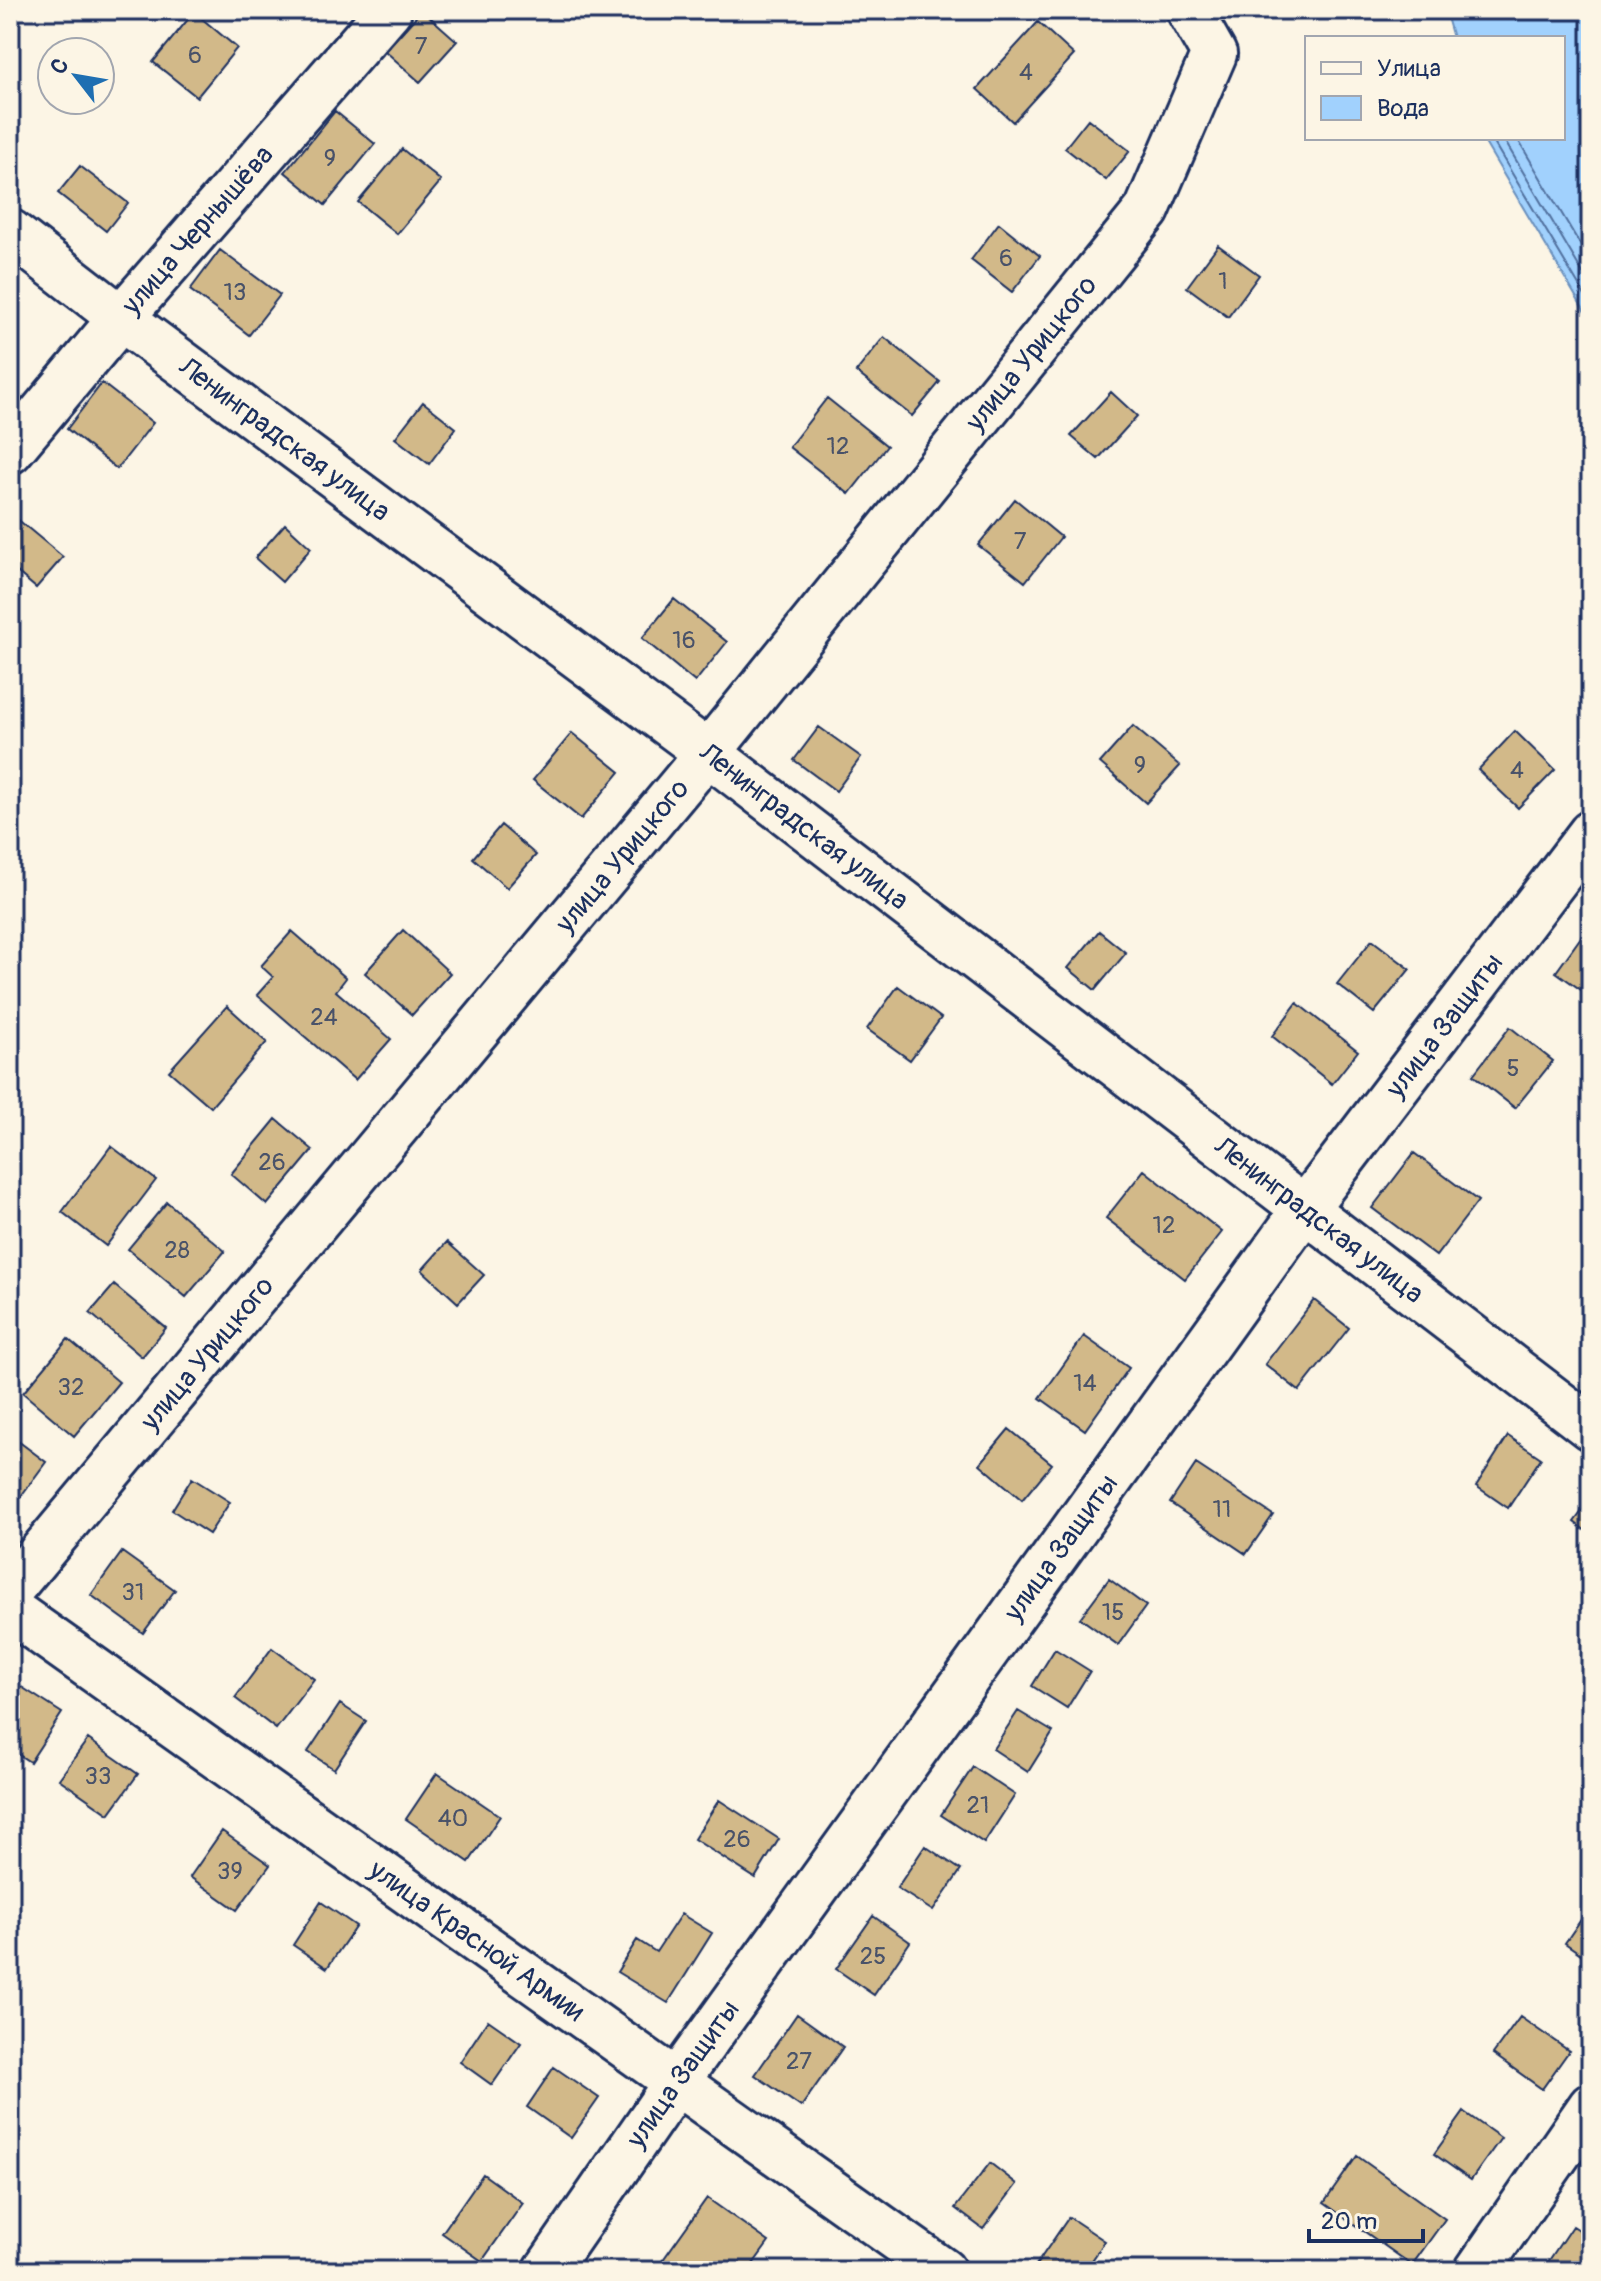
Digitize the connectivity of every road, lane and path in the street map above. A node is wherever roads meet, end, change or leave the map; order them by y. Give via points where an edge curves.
1 (389, 10) edge
2 (1189, 10) edge
3 (10, 232) edge
4 (121, 318) junction
5 (10, 451) edge
6 (708, 753) junction
7 (1591, 833) edge
8 (1304, 1210) junction
9 (1591, 1428) edge
10 (10, 1590) edge
11 (10, 1610) edge
12 (677, 2081) junction
13 (1591, 2106) edge
14 (546, 2271) edge
15 (943, 2271) edge
16 (1477, 2271) edge

1 - 4 street, улица Чернышёва
2 - 6 street, улица Урицкого via 1214,54 1147,210
3 - 4 street, Ленинградская улица
4 - 5 street, улица Чернышёва
4 - 6 street, Ленинградская улица
6 - 8 street, Ленинградская улица
6 - 10 street, улица Урицкого
7 - 8 street, улица Защиты
8 - 9 street, Ленинградская улица
8 - 12 street, улица Защиты
11 - 12 street, улица Красной Армии
12 - 14 street, улица Защиты
12 - 15 street, улица Красной Армии
13 - 16 street

